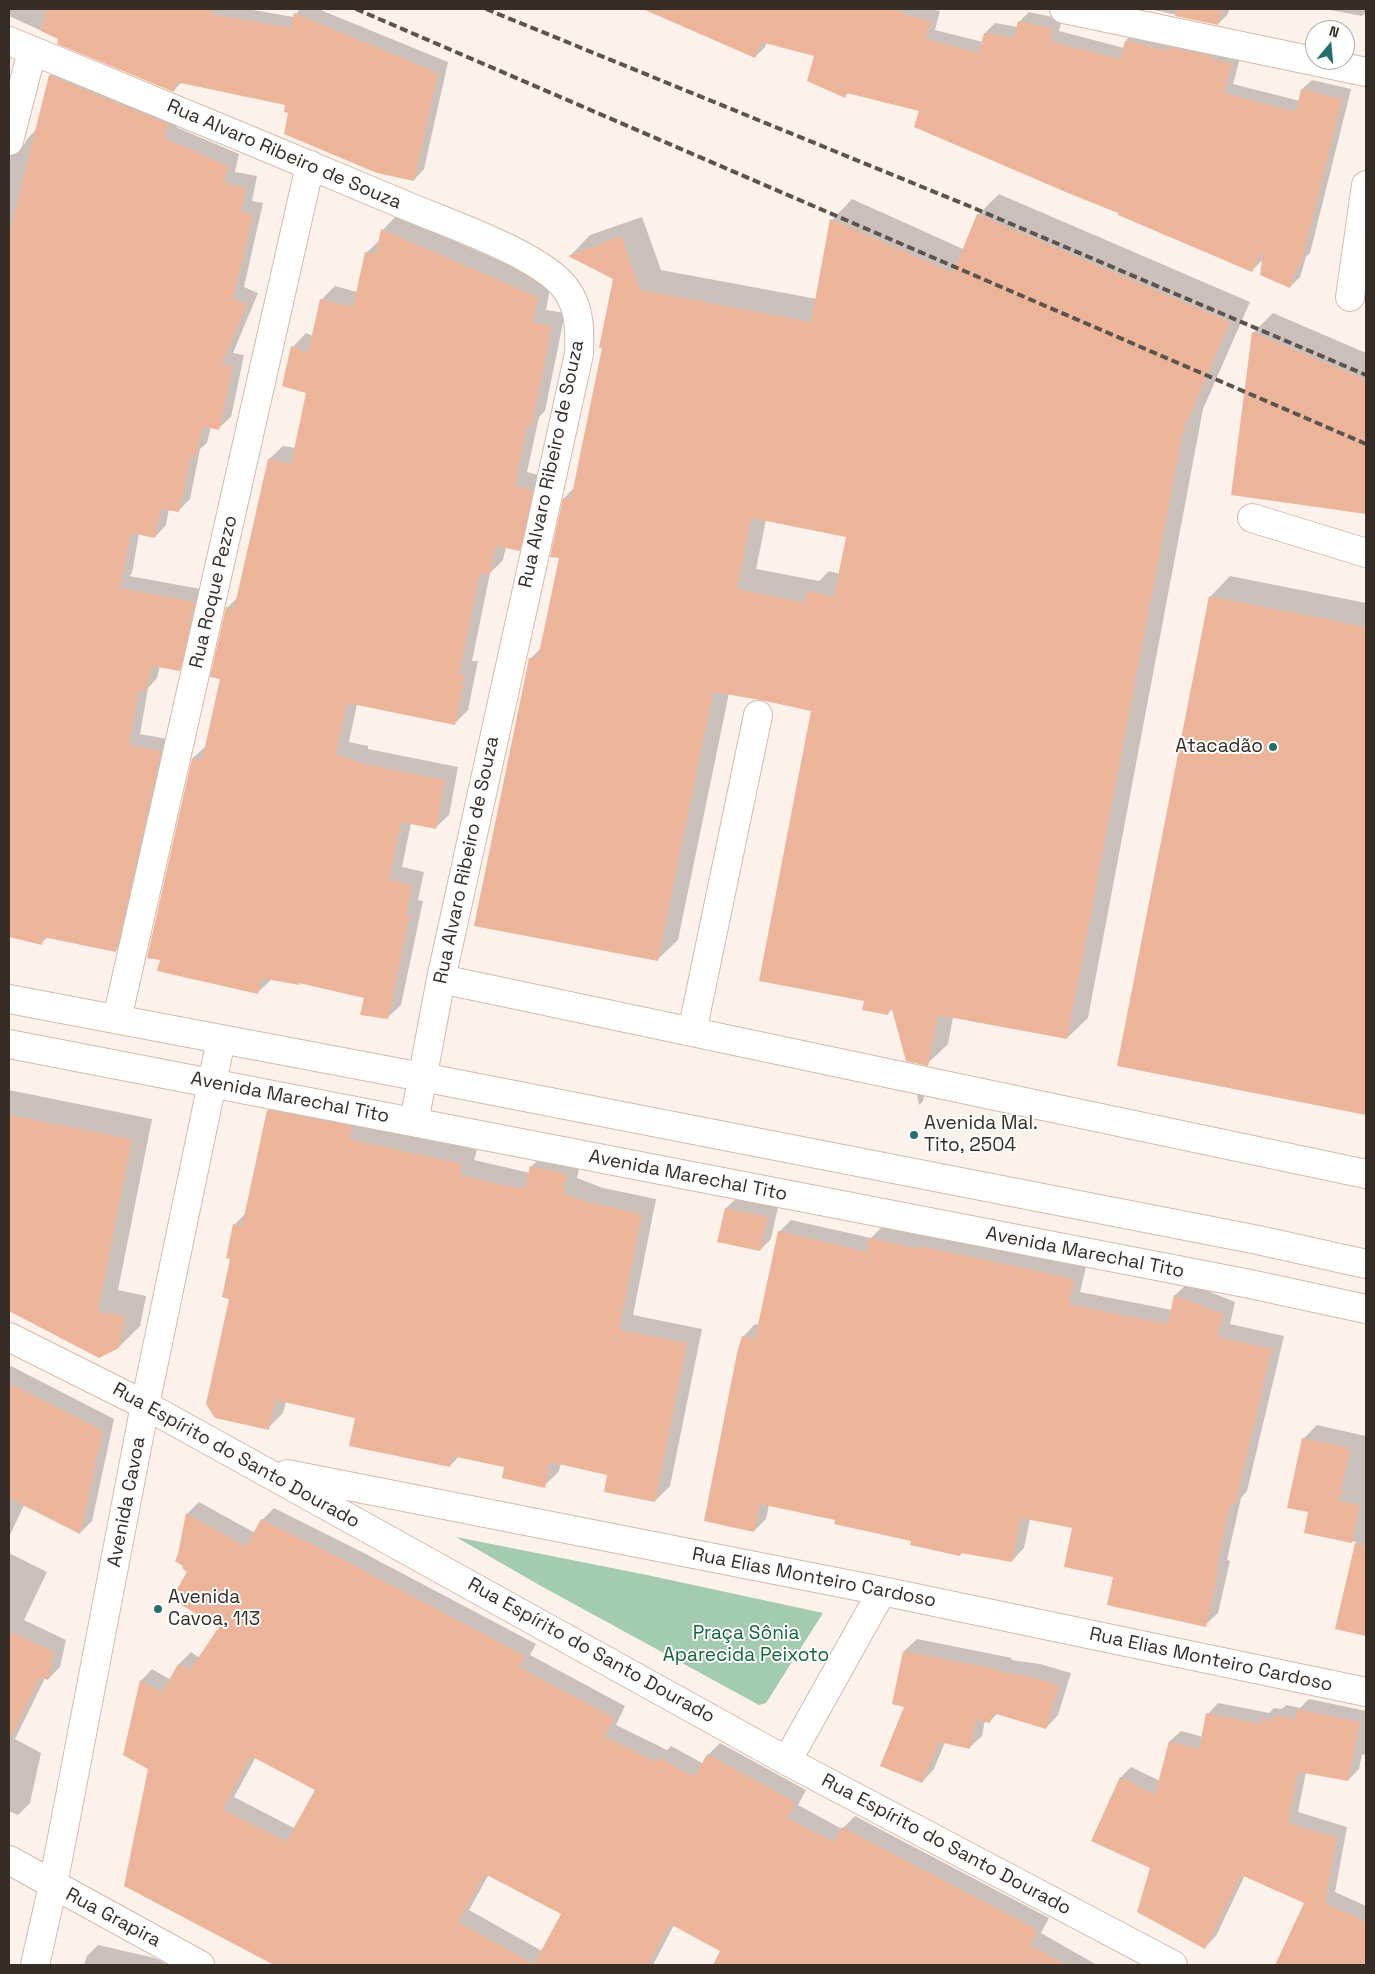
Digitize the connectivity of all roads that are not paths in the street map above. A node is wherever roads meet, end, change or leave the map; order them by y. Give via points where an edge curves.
1 (1064, 9) edge
2 (20, 46) edge
3 (1366, 72) edge
4 (9, 141) edge
5 (310, 165) junction
6 (1366, 185) edge
7 (1350, 297) dead end
8 (1252, 518) dead end
9 (1366, 553) edge
10 (758, 715) dead end
11 (441, 979) junction
12 (9, 999) edge
13 (117, 1019) junction
14 (692, 1032) junction
15 (221, 1040) junction
16 (9, 1044) edge
17 (422, 1077) junction
18 (212, 1082) junction
19 (414, 1122) junction
20 (1366, 1174) edge
21 (1366, 1264) edge
22 (1366, 1309) edge
23 (9, 1338) edge
24 (146, 1405) junction
25 (261, 1468) junction
26 (882, 1591) junction
27 (1366, 1692) edge
28 (787, 1760) junction
29 (9, 1860) edge
30 (53, 1885) junction
31 (34, 1965) edge
32 (200, 1965) edge
33 (1173, 1965) edge

1 - 3 street
2 - 4 street
2 - 5 street, Rua Alvaro Ribeiro de Souza
5 - 11 street, Rua Alvaro Ribeiro de Souza via 544,267 566,288 580,328 579,354
5 - 13 street, Rua Roque Pezzo
6 - 7 street
8 - 9 street
10 - 14 street
11 - 14 street
11 - 17 street, Rua Alvaro Ribeiro de Souza
12 - 13 street
13 - 15 street
14 - 20 street
15 - 17 street
15 - 18 street, Avenida Cavoa
16 - 18 street, Avenida Marechal Tito
17 - 19 street, Rua Alvaro Ribeiro de Souza
17 - 21 street via 1258,1240
18 - 19 street, Avenida Marechal Tito
18 - 24 street, Avenida Cavoa
19 - 22 street, Avenida Marechal Tito
23 - 24 street, Rua Espírito do Santo Dourado
24 - 25 street, Rua Espírito do Santo Dourado
24 - 30 street, Avenida Cavoa
25 - 26 street, Rua Elias Monteiro Cardoso
25 - 28 street, Rua Espírito do Santo Dourado
26 - 27 street, Rua Elias Monteiro Cardoso
26 - 28 street
28 - 33 street, Rua Espírito do Santo Dourado
29 - 30 street, Rua Grapira
30 - 31 street, Avenida Cavoa
30 - 32 street, Rua Grapira

